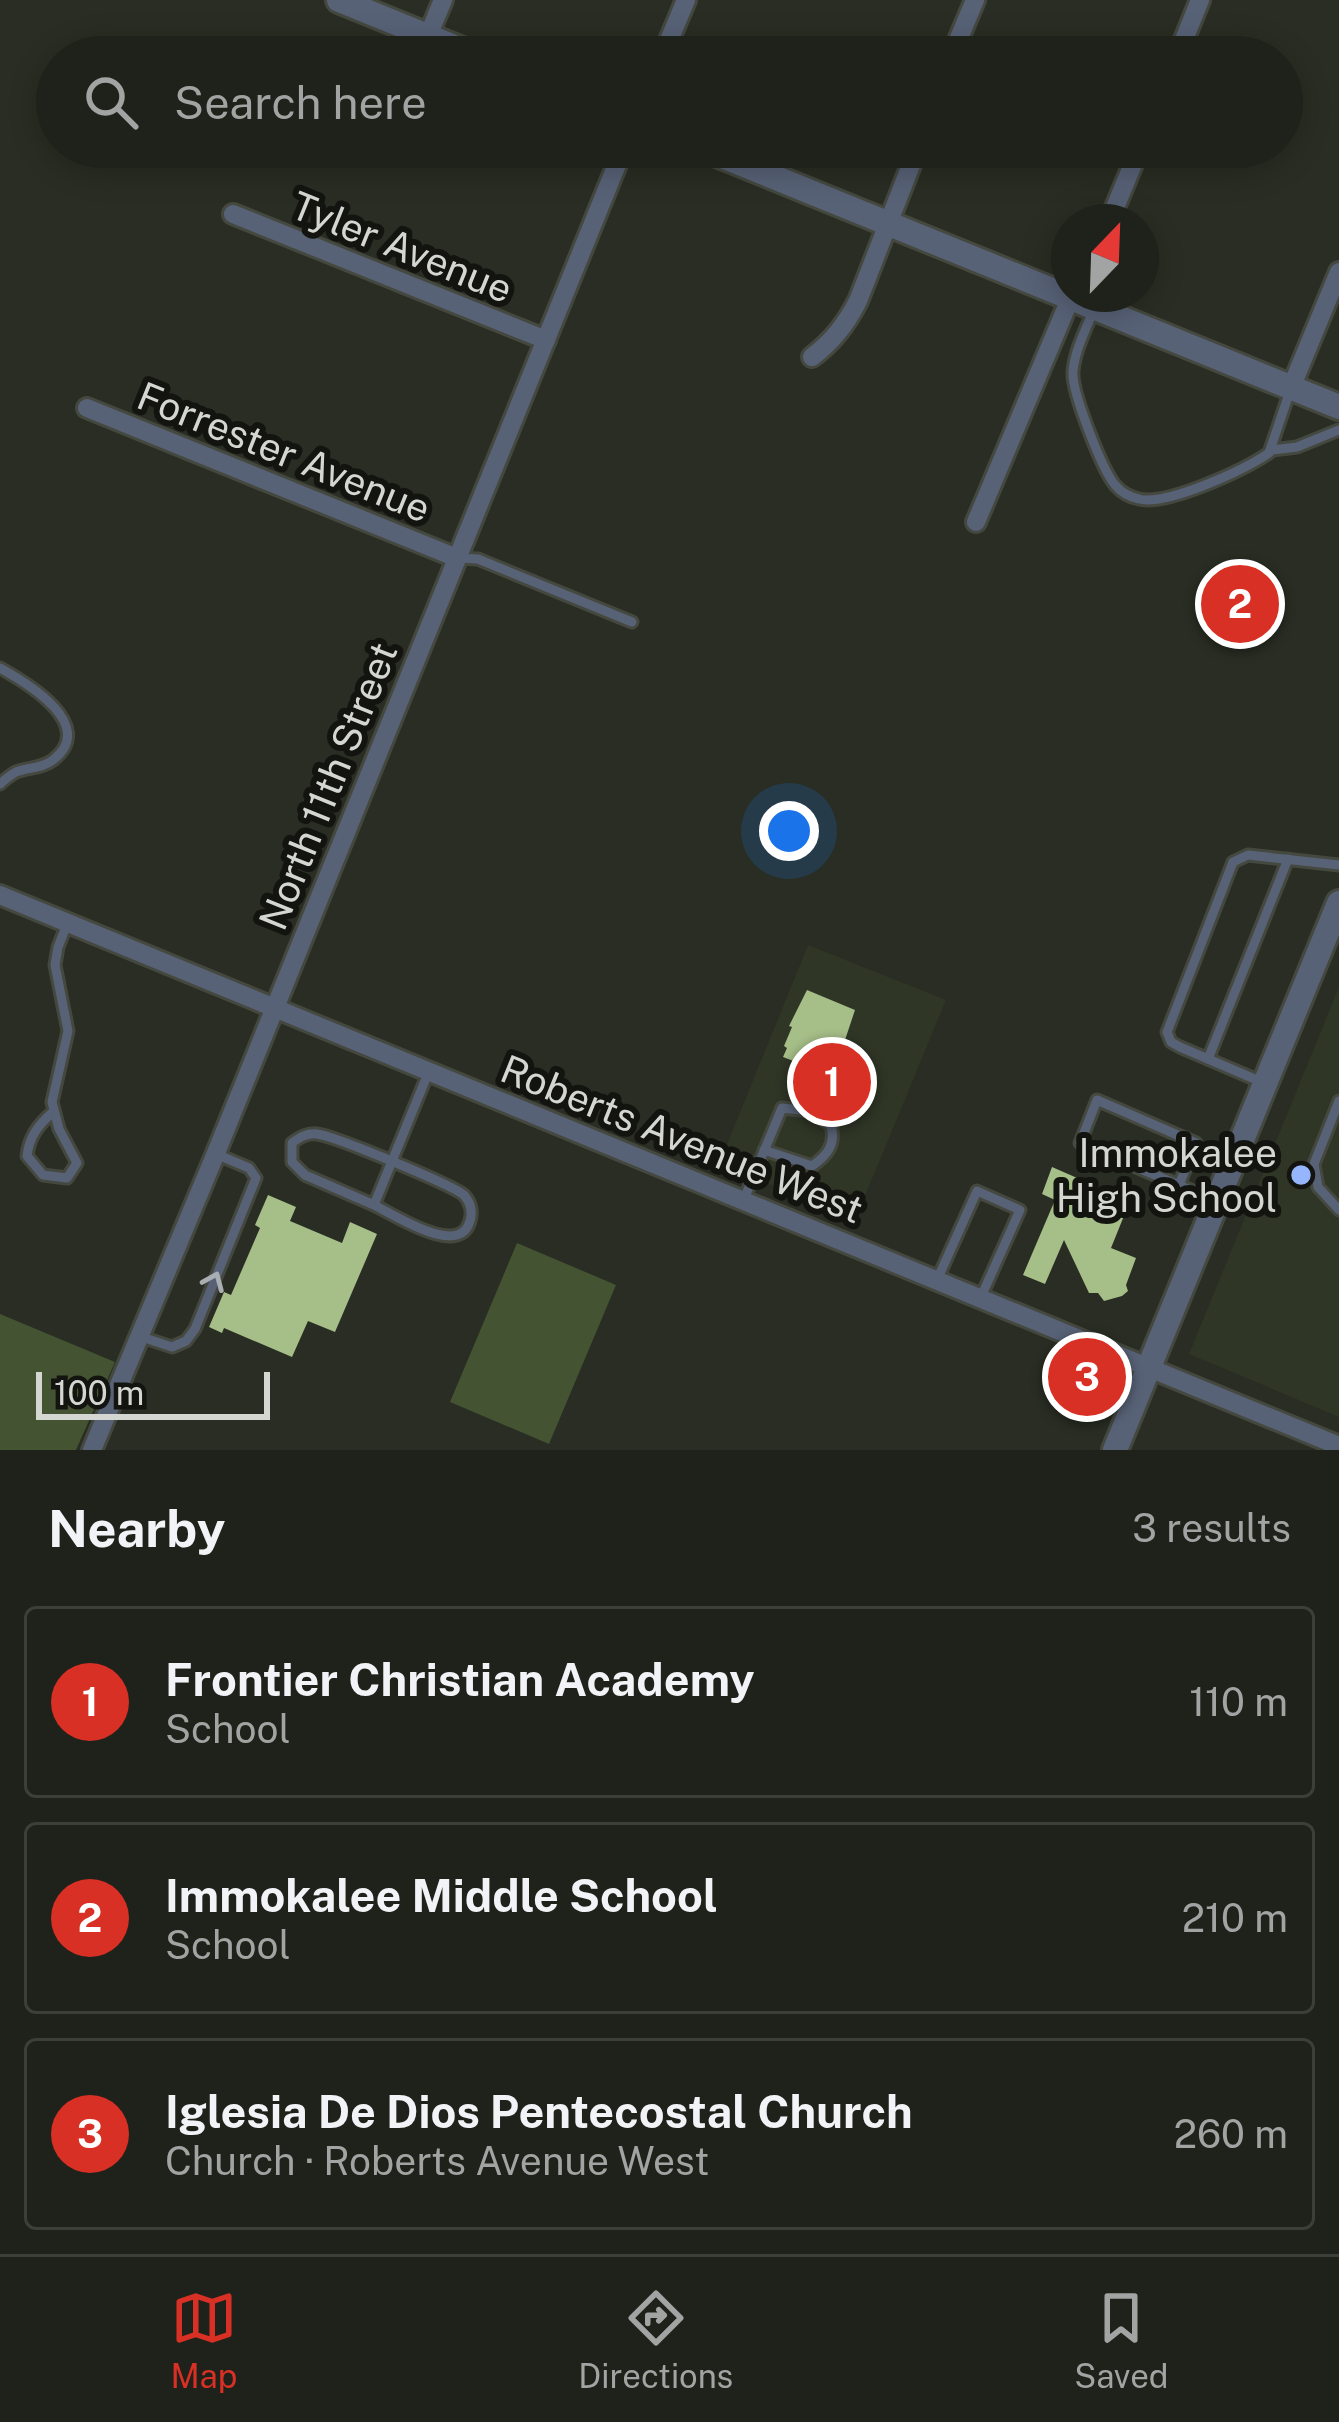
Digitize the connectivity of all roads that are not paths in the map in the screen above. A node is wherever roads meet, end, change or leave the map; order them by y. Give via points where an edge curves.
1 (339, 0) edge
2 (443, 0) edge
3 (686, 0) edge
4 (974, 0) edge
5 (1200, 0) edge
6 (428, 36) joint
7 (671, 36) edge
8 (959, 36) edge
9 (1185, 36) edge
10 (615, 168) edge
11 (751, 168) edge
12 (910, 168) edge
13 (1131, 168) edge
14 (1116, 204) edge
15 (233, 214) dead end
16 (890, 225) junction
17 (1339, 272) edge
18 (1051, 289) edge
19 (1075, 312) edge
20 (1079, 312) edge
21 (1107, 312) edge
22 (545, 340) junction
23 (812, 357) dead end
24 (1291, 388) junction
25 (1339, 407) edge
26 (86, 408) dead end
27 (1339, 430) edge
28 (1272, 450) junction
29 (976, 522) dead end
30 (457, 558) junction
31 (632, 622) dead end
32 (0, 668) edge
33 (0, 784) edge
34 (1288, 859) junction
35 (1339, 865) edge
36 (0, 895) edge
37 (1339, 903) edge
38 (68, 922) junction
39 (274, 1008) junction
40 (1208, 1059) junction
41 (429, 1070) junction
42 (1264, 1084) junction
43 (1339, 1101) edge
44 (53, 1112) junction
45 (764, 1150) junction
46 (216, 1154) junction
47 (391, 1162) junction
48 (1179, 1185) junction
49 (744, 1199) junction
50 (1216, 1201) junction
51 (374, 1205) junction
52 (1339, 1210) edge
53 (937, 1280) junction
54 (981, 1297) junction
55 (139, 1336) junction
56 (1149, 1367) junction
57 (1339, 1446) edge
58 (92, 1450) edge
59 (1114, 1450) edge

1 - 6 street
2 - 6 street
3 - 7 street
4 - 8 street
5 - 9 street
10 - 22 street, North 11th Street
11 - 16 street
12 - 16 street
13 - 14 street
15 - 22 street, Tyler Avenue
16 - 18 street
16 - 23 street via 848,320
17 - 24 street
19 - 29 street
20 - 28 lane via 1074,386 1118,489 1141,500 1170,498
21 - 24 street
22 - 30 street, North 11th Street
24 - 25 street
24 - 28 lane
26 - 30 street, Forrester Avenue
27 - 28 lane
30 - 31 lane via 478,559
30 - 39 street, North 11th Street
32 - 33 lane via 53,704 66,745 47,764
34 - 35 lane
34 - 40 lane
34 - 40 lane via 1248,855 1233,862 1167,1033
36 - 38 street, Roberts Avenue West
37 - 42 street
38 - 39 street, Roberts Avenue West
38 - 44 lane via 56,965 68,1031
39 - 41 street, Roberts Avenue West
39 - 46 street, North 11th Street
40 - 42 lane
41 - 47 lane
41 - 49 street, Roberts Avenue West
42 - 50 street
43 - 52 lane via 1314,1164 1318,1187
44 - 44 lane via 77,1163 67,1178 43,1175 27,1156
45 - 45 lane via 782,1108 809,1111 831,1125 827,1156 812,1166
45 - 49 lane
46 - 55 street, North 11th Street
55 -> 46 lane via 180,1345 203,1308 256,1178
47 - 51 lane
47 - 51 lane via 314,1133 292,1143 292,1162 305,1175
47 - 51 lane via 460,1192 472,1217 465,1232 441,1237
48 - 48 lane via 1080,1143 1097,1100 1196,1143
48 - 50 lane
49 - 53 street, Roberts Avenue West
50 - 56 street
53 - 54 street, Roberts Avenue West
53 - 54 lane via 977,1191 1020,1210
54 - 56 street, Roberts Avenue West
55 - 58 street, North 11th Street
56 - 57 street, Roberts Avenue West
56 - 59 street

